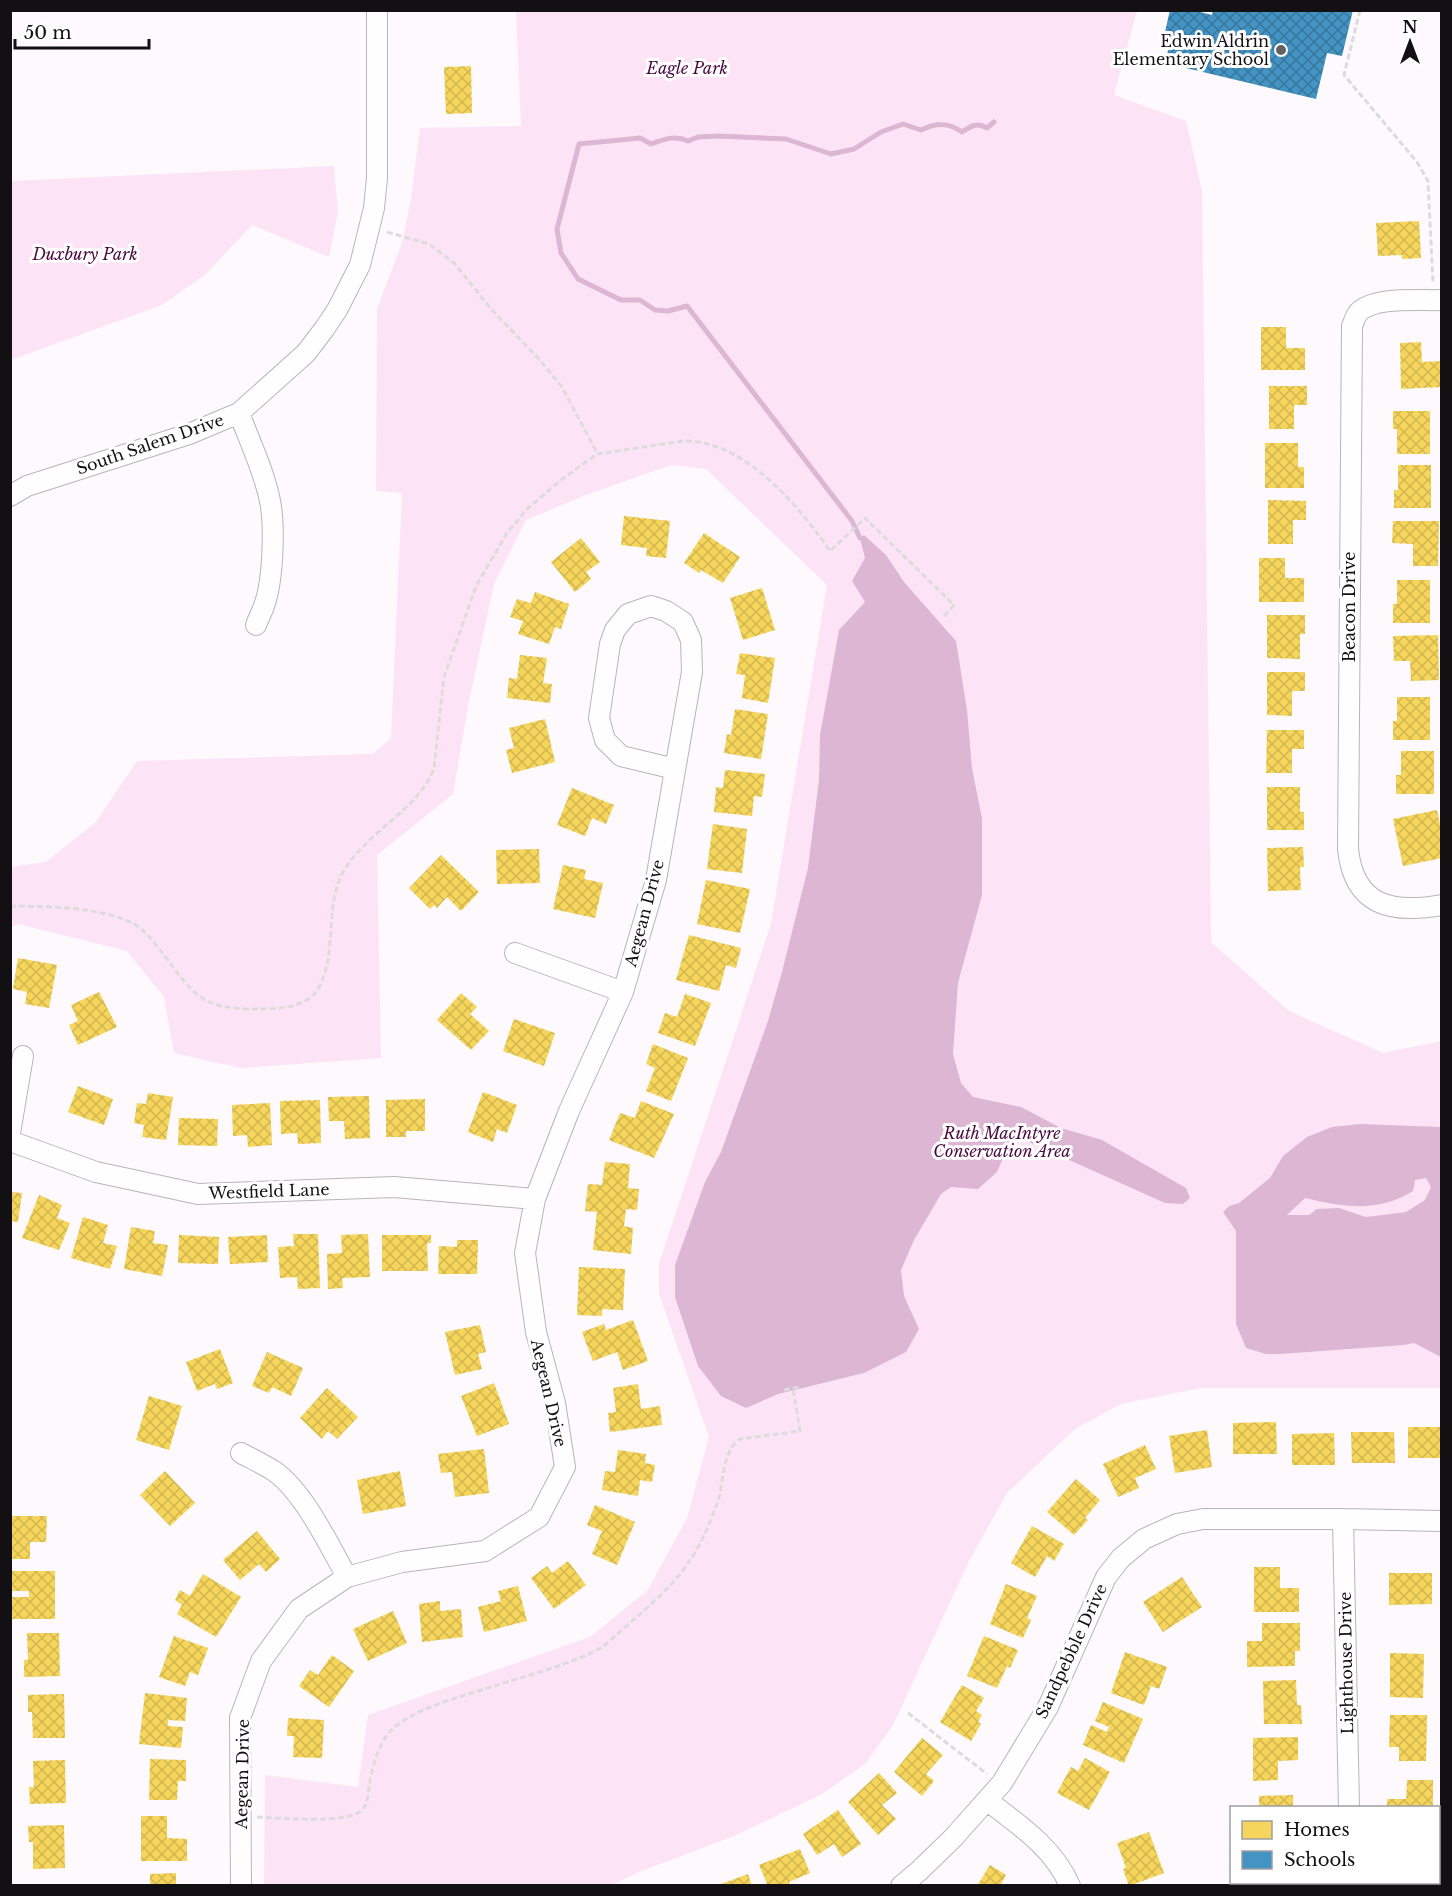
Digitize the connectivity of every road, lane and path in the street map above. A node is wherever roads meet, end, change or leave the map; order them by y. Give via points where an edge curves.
1 (377, 10) edge
2 (1360, 10) edge
3 (371, 227) junction
4 (1438, 300) edge
5 (239, 413) junction
6 (597, 454) junction
7 (10, 496) edge
8 (944, 616) dead end
9 (256, 624) dead end
10 (675, 769) junction
11 (1442, 905) edge
12 (10, 906) edge
13 (515, 953) dead end
14 (622, 992) junction
15 (23, 1056) dead end
16 (10, 1133) edge
17 (10, 1141) edge
18 (535, 1199) junction
19 (799, 1387) dead end
20 (784, 1390) dead end
21 (793, 1391) junction
22 (241, 1453) dead end
23 (1343, 1519) junction
24 (1442, 1521) edge
25 (347, 1577) junction
26 (908, 1713) dead end
27 (1002, 1784) junction
28 (988, 1801) junction
29 (1349, 1806) edge
30 (240, 1816) junction
31 (241, 1886) edge
32 (901, 1886) edge
33 (1070, 1886) edge

1 - 3 street, South Salem Drive via 377,178
2 - 4 path via 1344,75 1417,162 1428,181
3 - 5 street, South Salem Drive via 360,265 325,328 306,353
3 - 6 path via 429,244 454,263 562,387
4 - 11 street, Beacon Drive via 1378,302 1357,314 1352,326 1348,849 1352,874 1367,894 1383,904 1415,909
5 - 7 street, South Salem Drive via 189,434 27,486
5 - 9 street via 270,503 270,581 266,603
6 - 8 path via 683,441 713,445 744,460 768,479 830,551 865,519 954,604
6 - 12 path via 527,509 507,533 476,586 444,677 429,782 383,826 342,874 334,900 323,979 308,999 290,1007 265,1009 208,1002 146,933 130,921 75,909
10 - 10 street, Aegean Drive via 692,672 691,640 683,622 651,606 628,614 615,630 599,718 605,740 621,756
10 - 14 street, Aegean Drive via 656,880
13 - 14 street
14 - 18 street, Aegean Drive
15 - 16 street
17 - 18 street, Westfield Lane via 96,1172 198,1194 394,1187
18 - 25 street, Aegean Drive via 525,1253 536,1332 555,1403 566,1467 539,1517 485,1551 402,1562
19 - 21 path
20 - 21 path
21 - 30 path via 800,1431 740,1438 733,1443 708,1526 686,1567 602,1647 460,1697 397,1725 378,1751 362,1810 351,1816
22 - 25 street via 275,1472 292,1489 313,1516
23 - 24 street, Sandpebble Drive
23 - 27 street, Sandpebble Drive via 1203,1519 1177,1524 1144,1539 1106,1577 1048,1707
23 - 29 street, Lighthouse Drive
25 - 30 street, Aegean Drive via 299,1609 261,1661 240,1718
26 - 27 path
27 - 28 street, Sandpebble Drive
28 - 32 street, Sandpebble Drive
28 - 33 street via 1037,1839 1064,1871
30 - 31 street, Aegean Drive

